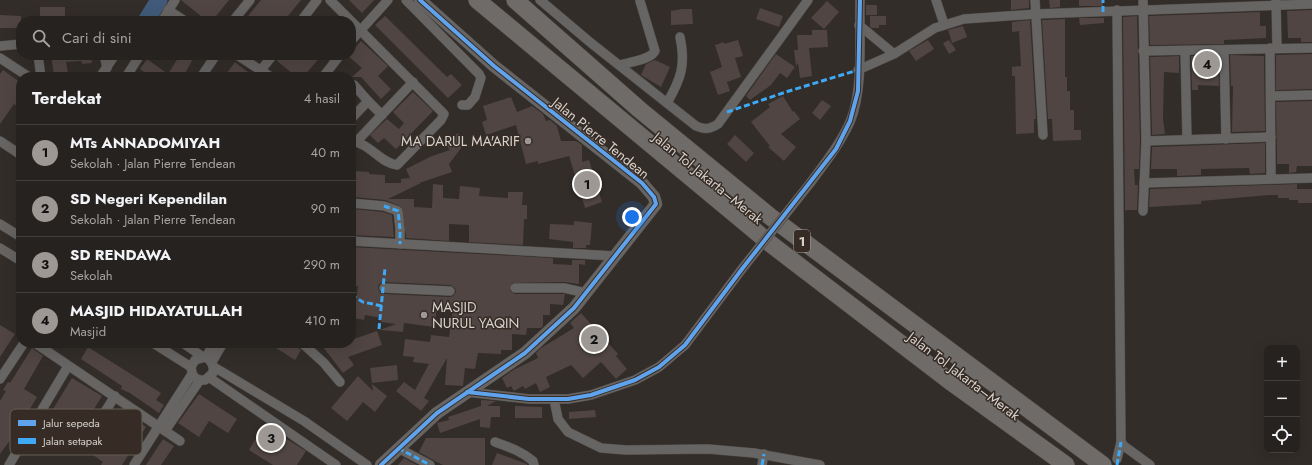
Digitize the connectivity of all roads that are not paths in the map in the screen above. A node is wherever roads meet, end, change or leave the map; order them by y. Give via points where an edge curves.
1 (175, 0) edge
2 (250, 0) edge
3 (318, 0) edge
4 (330, 0) edge
5 (388, 0) edge
6 (406, 0) edge
7 (420, 0) edge
8 (477, 0) edge
9 (515, 0) edge
10 (540, 0) edge
11 (808, 0) edge
12 (860, 0) edge
13 (936, 0) edge
14 (1035, 0) edge
15 (640, 1) edge
16 (1276, 2) edge
17 (1312, 4) edge
18 (1143, 5) edge
19 (168, 10) junction
20 (1112, 11) junction
21 (1036, 14) junction
22 (165, 16) edge
23 (177, 16) edge
24 (237, 16) edge
25 (305, 16) edge
26 (346, 16) edge
27 (944, 24) junction
28 (356, 26) edge
29 (859, 26) junction
30 (360, 30) junction
31 (356, 35) edge
32 (680, 37) dead end
33 (16, 44) edge
34 (0, 46) edge
35 (1274, 48) junction
36 (1312, 48) edge
37 (1143, 51) junction
38 (1185, 51) junction
39 (1224, 51) junction
40 (894, 54) junction
41 (0, 58) edge
42 (39, 60) edge
43 (105, 60) edge
44 (112, 60) edge
45 (137, 60) edge
46 (213, 60) edge
47 (245, 60) edge
48 (270, 60) edge
49 (336, 60) edge
50 (620, 65) junction
51 (107, 68) junction
52 (261, 70) junction
53 (858, 70) junction
54 (21, 72) edge
55 (40, 72) edge
56 (104, 72) edge
57 (129, 72) edge
58 (205, 72) edge
59 (264, 72) edge
60 (327, 72) edge
61 (413, 82) junction
62 (356, 87) edge
63 (1312, 95) edge
64 (1271, 96) junction
65 (368, 101) junction
66 (667, 103) junction
67 (462, 105) dead end
68 (356, 114) edge
69 (382, 115) junction
70 (1043, 135) dead end
71 (1271, 137) junction
72 (356, 139) edge
73 (1188, 139) junction
74 (1226, 139) junction
75 (0, 141) edge
76 (1146, 141) junction
77 (356, 142) edge
78 (16, 152) edge
79 (1271, 178) junction
80 (1312, 178) edge
81 (1144, 183) junction
82 (356, 203) edge
83 (1143, 210) dead end
84 (0, 224) edge
85 (16, 234) edge
86 (356, 241) edge
87 (400, 244) junction
88 (0, 248) edge
89 (615, 256) junction
90 (16, 258) edge
91 (384, 288) dead end
92 (515, 288) dead end
93 (450, 291) dead end
94 (586, 293) junction
95 (21, 348) edge
96 (42, 348) edge
97 (160, 348) edge
98 (190, 348) edge
99 (213, 348) edge
100 (219, 348) edge
101 (308, 348) edge
102 (209, 361) junction
103 (68, 366) junction
104 (191, 370) junction
105 (210, 378) junction
106 (0, 379) edge
107 (200, 380) junction
108 (340, 382) dead end
109 (468, 392) junction
110 (115, 396) junction
111 (554, 399) junction
112 (42, 409) edge
113 (107, 409) edge
114 (134, 409) edge
115 (142, 415) edge
116 (162, 429) junction
117 (316, 429) junction
118 (180, 440) dead end
119 (495, 442) dead end
120 (1121, 442) junction
121 (306, 444) junction
122 (398, 448) junction
123 (764, 454) junction
124 (15, 455) edge
125 (142, 455) edge
126 (142, 455) edge
127 (1110, 462) edge
128 (9, 465) edge
129 (134, 465) edge
130 (336, 465) edge
131 (367, 465) edge
132 (381, 465) edge
133 (430, 465) edge
134 (534, 465) edge
135 (762, 465) edge
136 (820, 465) edge
137 (1066, 465) edge
138 (1150, 465) edge

1 - 19 street
2 - 24 street
3 - 25 street
4 - 26 street
5 - 30 street
6 - 67 street via 479,74 481,78 475,97 468,105
7 - 89 street, Jalan Pierre Tendean via 494,66 642,183 654,197 654,207
8 - 137 highway, Jalan Tol Jakarta–Merak / 1 via 772,245 951,382
9 - 127 highway, Jalan Tol Jakarta–Merak / 1 via 640,110 772,218
10 - 50 street
11 - 66 street via 718,124 703,129
12 - 29 street
13 - 27 street
14 - 21 street
15 - 50 street via 655,51 645,58
16 - 17 street
16 - 18 street
16 - 35 street
18 - 20 street
18 - 37 street
19 - 22 street
19 - 23 street
20 - 21 street
20 - 120 street
21 - 27 street via 983,16
21 - 70 street
27 - 40 street
28 - 30 street
29 - 40 street
29 - 53 street
30 - 31 street
30 - 61 street
32 - 66 street via 683,66 676,88
33 - 34 street
35 - 36 street
35 - 39 street
35 - 64 street
37 - 38 street
37 - 76 street
38 - 39 street
38 - 73 street
39 - 74 street
40 - 53 street
41 - 54 street
42 - 55 street
43 - 51 street
44 - 51 street
45 - 57 street
46 - 58 street
47 - 52 street
48 - 52 street
49 - 60 street
50 - 66 street
51 - 56 street
52 - 59 street
53 - 111 street, bridge via 858,90 850,121 836,149 685,345 660,367 635,380 591,395
61 - 69 street
61 - 77 street via 444,116 402,163 394,165 367,146
62 - 65 street
63 - 64 street
64 - 71 street
65 - 68 street
65 - 69 street
69 - 72 street
71 - 74 street
71 - 79 street
73 - 74 street
73 - 76 street
75 - 78 street
76 - 81 street
79 - 80 street
79 - 81 street
81 - 83 street
82 - 87 street via 384,206 398,211
84 - 85 street
86 - 87 street
87 - 89 street
88 - 90 street
89 - 94 street, Jalan Pierre Tendean
91 - 93 street
92 - 94 street via 564,288
94 - 109 street, Jalan Pierre Tendean via 574,308 525,352
95 - 106 street
96 - 103 street
97 - 104 street
98 - 102 street
99 - 102 street
100 - 102 street
101 - 108 street
102 - 104 street via 195,360
102 - 105 street via 213,373
102 - 117 street
103 - 110 street
103 - 112 street
104 - 107 street
104 - 116 street
105 - 107 street
105 - 121 street
107 - 116 street
109 - 111 street via 529,399
109 - 122 street, Jalan Pierre Tendean via 437,413
110 - 113 street
110 - 114 street
111 - 123 street via 558,418 568,432 601,448 708,449
115 - 116 street
116 - 118 street
116 - 125 street
117 - 121 street
117 - 131 street
119 - 134 street via 525,454
120 - 127 street
120 - 138 street
121 - 130 street
122 - 132 street, Jalan Pierre Tendean
122 - 133 street
123 - 135 street
123 - 136 street
124 - 128 street
126 - 129 street

